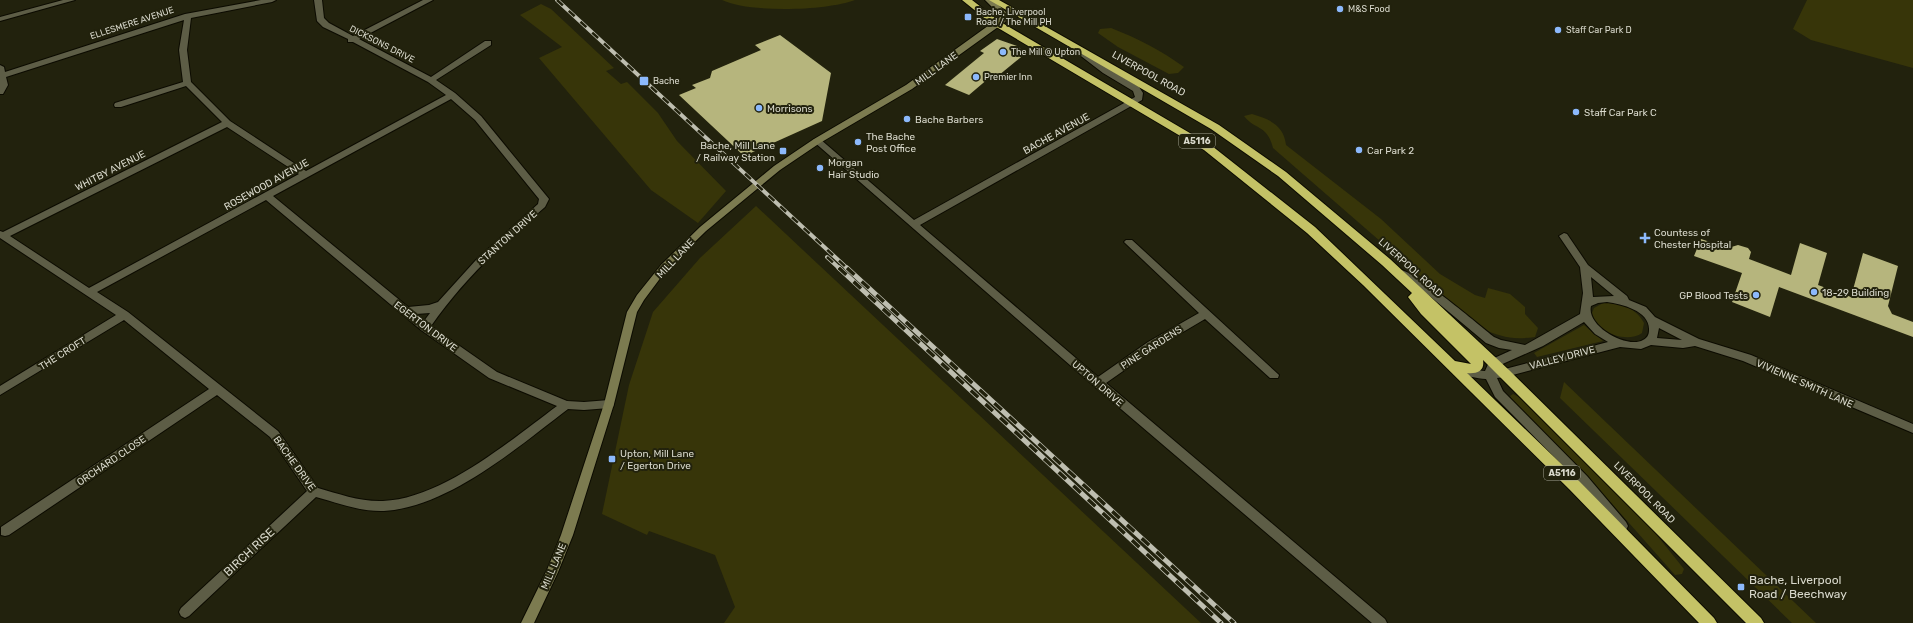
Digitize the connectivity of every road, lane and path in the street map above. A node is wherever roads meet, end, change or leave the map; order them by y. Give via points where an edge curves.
1 (70, 0) edge
2 (272, 0) edge
3 (318, 0) edge
4 (430, 0) edge
5 (966, 0) edge
6 (989, 0) edge
7 (994, 0) edge
8 (188, 16) junction
9 (0, 19) edge
10 (996, 23) junction
11 (352, 40) junction
12 (488, 43) dead end
13 (1079, 50) junction
14 (0, 67) edge
15 (2, 76) junction
16 (431, 80) junction
17 (186, 84) junction
18 (0, 92) edge
19 (452, 95) junction
20 (1133, 102) junction
21 (118, 105) dead end
22 (227, 123) junction
23 (817, 141) junction
24 (306, 175) junction
25 (267, 196) junction
26 (914, 224) junction
27 (2, 235) edge
28 (1564, 236) dead end
29 (1129, 242) dead end
30 (1386, 262) junction
31 (1585, 267) junction
32 (89, 292) junction
33 (1627, 302) junction
34 (1587, 304) junction
35 (439, 305) junction
36 (406, 311) junction
37 (1206, 314) junction
38 (124, 315) junction
39 (1585, 316) junction
40 (1650, 319) junction
41 (425, 326) junction
42 (1649, 341) junction
43 (1695, 342) junction
44 (1619, 343) junction
45 (1525, 349) junction
46 (1452, 365) junction
47 (1492, 369) junction
48 (1505, 373) junction
49 (1274, 375) dead end
50 (1098, 383) junction
51 (217, 389) junction
52 (0, 391) edge
53 (609, 404) junction
54 (566, 405) junction
55 (1913, 429) edge
56 (314, 492) junction
57 (5, 531) dead end
58 (1670, 583) junction
59 (185, 612) dead end
60 (527, 623) edge
61 (1381, 623) edge
62 (1709, 623) edge
63 (1756, 623) edge

1 - 9 street
2 - 8 street, ELLESMERE AVENUE
3 - 11 street, DICKSONS DRIVE via 320,19
4 - 11 street
5 - 10 highway, A5116
6 - 10 street via 1005,16
7 - 13 highway, LIVERPOOL ROAD / A5116
8 - 15 street, ELLESMERE AVENUE
8 - 17 street via 183,50
10 - 20 highway, A5116
10 - 23 street, MILL LANE via 909,87
11 - 16 street, DICKSONS DRIVE
12 - 16 street via 472,50
13 - 20 street via 1106,71 1136,89 1139,98
13 - 30 highway, LIVERPOOL ROAD / A5116 via 1215,127 1282,174
14 - 15 street
15 - 18 street via 4,85
16 - 19 street, DICKSONS DRIVE
17 - 21 street
17 - 22 street
19 - 24 street, ROSEWOOD AVENUE
19 - 35 street, STANTON DRIVE via 478,118 544,199 542,206 476,264
20 - 26 street, BACHE AVENUE
20 - 46 highway, A5116 via 1208,148 1299,220
22 - 24 street
22 - 27 street, WHITBY AVENUE
23 - 26 street, UPTON DRIVE
23 - 53 street, MILL LANE via 777,168 703,229 664,267 632,312
24 - 25 street, ROSEWOOD AVENUE
25 - 32 street, ROSEWOOD AVENUE
25 - 36 street, EGERTON DRIVE
26 - 50 street, UPTON DRIVE
27 - 32 street, BACHE DRIVE
28 - 31 street
29 - 37 street
30 - 45 street via 1428,290 1490,340
30 - 46 highway via 1426,311 1477,360 1478,366 1474,370
30 - 47 highway, LIVERPOOL ROAD / A5116
31 - 33 street
31 - 34 street via 1589,296
32 - 38 street, BACHE DRIVE
33 - 34 street via 1608,297 1592,300
33 - 40 street via 1640,309
34 - 39 street
35 - 36 street via 430,309
35 - 41 street, STANTON DRIVE
36 - 41 street, EGERTON DRIVE
37 - 49 street
37 - 50 street, PINE GARDENS via 1152,345
38 - 51 street, BACHE DRIVE
38 - 52 street, THE CROFT
39 - 44 street, VALLEY DRIVE via 1597,332
39 - 45 street, VALLEY DRIVE
40 - 42 street via 1654,335
40 - 43 street, VIVIENNE SMITH LANE
41 - 54 street, EGERTON DRIVE via 493,375
42 - 43 street, VIVIENNE SMITH LANE via 1683,344
42 - 44 street, VALLEY DRIVE via 1641,344
43 - 55 street, VIVIENNE SMITH LANE via 1747,358
44 - 48 street, VALLEY DRIVE
45 - 47 street, VALLEY DRIVE
46 - 47 street via 1466,372
46 - 58 highway, A5116
47 - 48 highway, LIVERPOOL ROAD / A5116
47 - 58 street via 1499,394 1583,479
48 - 63 highway, LIVERPOOL ROAD / A5116
50 - 61 street, UPTON DRIVE
51 - 56 street, BACHE DRIVE via 274,434
51 - 57 street, ORCHARD CLOSE
53 - 54 street, EGERTON DRIVE
53 - 60 street, MILL LANE via 567,535
54 - 56 street, BACHE DRIVE via 481,467 432,494 407,503 365,505
56 - 59 street, BIRCH RISE
58 - 62 highway, A5116

